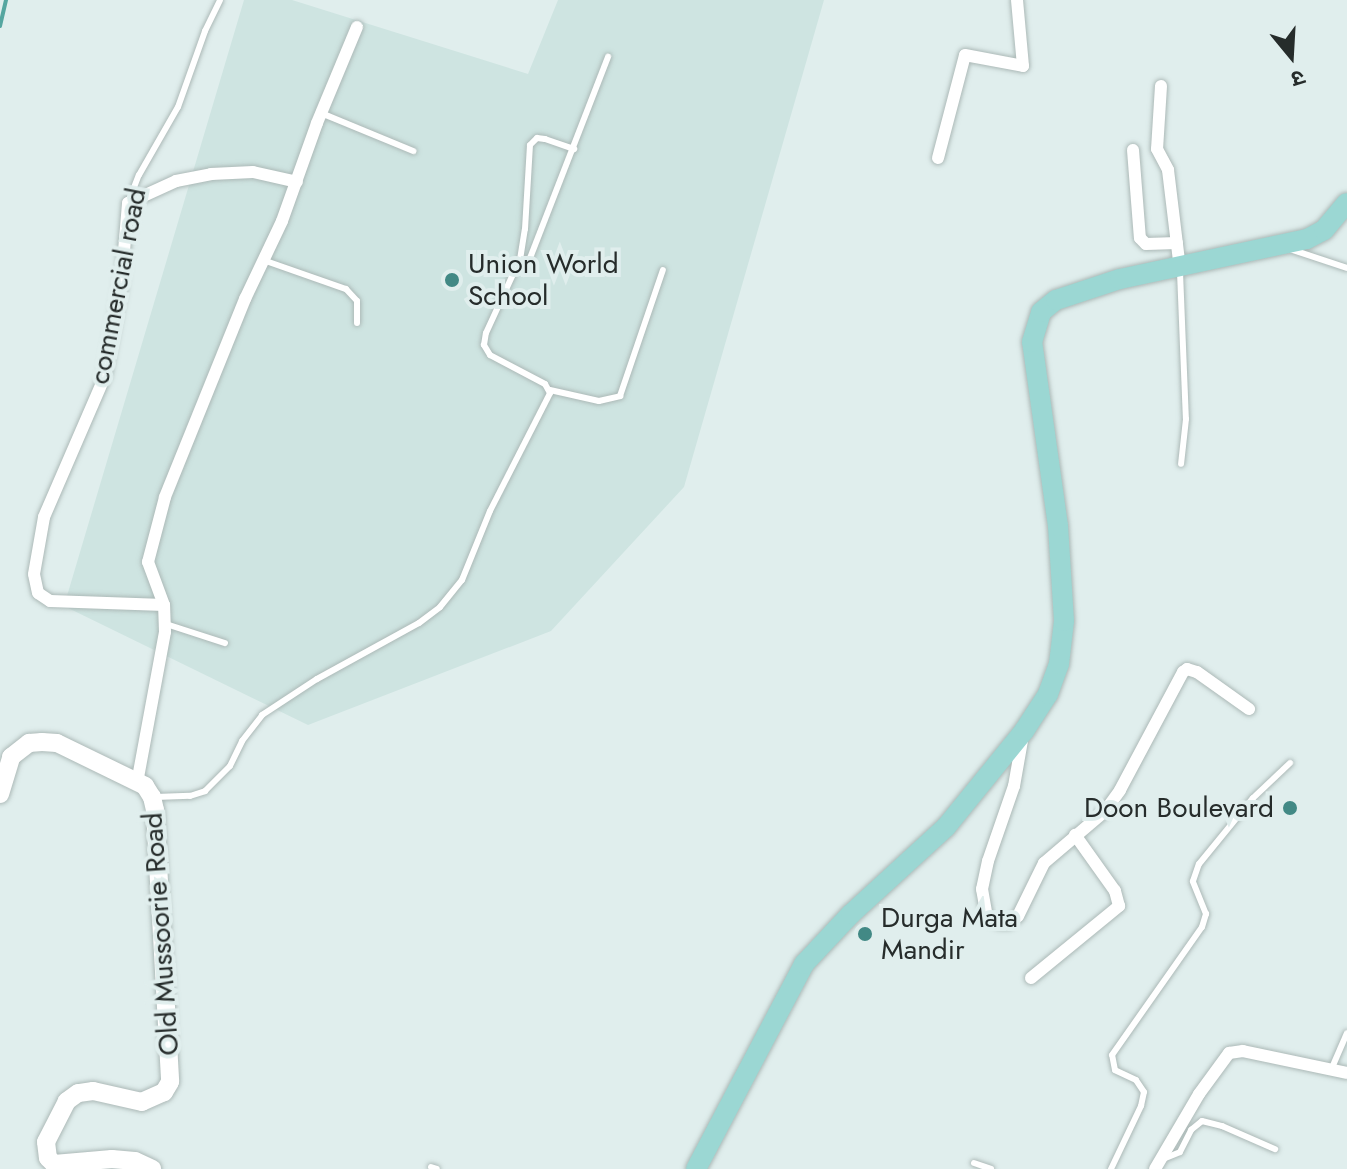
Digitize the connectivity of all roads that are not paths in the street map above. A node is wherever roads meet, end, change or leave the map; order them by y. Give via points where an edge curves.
1 (220, 0) edge
2 (1017, 0) edge
3 (357, 27) dead end
4 (608, 57) dead end
5 (1161, 86) dead end
6 (321, 113) junction
7 (574, 149) junction
8 (1133, 150) dead end
9 (413, 151) dead end
10 (938, 158) dead end
11 (297, 182) junction
12 (128, 203) junction
13 (1347, 203) edge
14 (1177, 243) junction
15 (1281, 246) junction
16 (263, 260) junction
17 (519, 266) junction
18 (1347, 268) edge
19 (1180, 269) junction
20 (663, 270) dead end
21 (357, 323) dead end
22 (550, 390) junction
23 (1181, 464) dead end
24 (164, 605) junction
25 (166, 624) junction
26 (225, 643) dead end
27 (1249, 709) dead end
28 (1024, 731) junction
29 (1290, 763) dead end
30 (137, 783) junction
31 (0, 794) edge
32 (152, 797) junction
33 (1075, 835) junction
34 (1031, 978) dead end
35 (1347, 1033) edge
36 (1331, 1070) junction
37 (1347, 1073) edge
38 (1275, 1149) dead end
39 (974, 1163) dead end
40 (1157, 1164) edge
41 (152, 1169) edge
42 (696, 1169) edge
43 (991, 1169) edge
44 (1111, 1169) edge

1 - 12 lane, commercial road via 178,107
2 - 10 street via 1023,66 965,55
3 - 6 street
4 - 7 lane
5 - 14 street via 1157,149 1168,170
6 - 9 lane
6 - 11 street
7 - 17 lane via 530,258
7 - 17 lane via 537,138 530,145
8 - 14 street via 1140,238 1146,244
11 - 12 street via 253,172 211,174 176,181
11 - 16 street
12 - 24 street, commercial road via 117,317 105,376 44,517 34,574 38,593 50,601
13 - 15 main road via 1324,230
14 - 19 street
15 - 18 lane
15 - 19 main road
16 - 21 lane via 346,289 357,301
16 - 24 street via 161,510 148,562
17 - 22 lane via 484,345 490,355
19 - 23 lane via 1186,419
19 - 28 main road via 1120,279 1056,300 1034,326 1064,621 1059,664 1048,694
20 - 22 lane via 620,396 599,401
22 - 32 lane via 462,580 440,607 262,715 230,766 205,791
24 - 25 street
25 - 26 lane
25 - 30 street
27 - 33 street via 1187,669 1120,790 1105,811
28 - 33 street via 1014,786 985,871 987,917 1009,923 1018,916 1044,863
28 - 42 main road via 946,827 804,964
29 - 44 lane via 1253,798 1199,864 1193,881 1206,914 1202,927 1112,1055 1115,1070 1136,1080 1144,1092
30 - 31 main road, Old Mussoorie Road via 57,743 29,743 11,757
30 - 32 main road, Old Mussoorie Road
32 - 41 main road, Old Mussoorie Road via 170,1082 164,1092 142,1102 93,1091 78,1093 67,1101 46,1142 48,1158 61,1166 112,1159
33 - 34 street via 1115,891 1119,906
35 - 36 lane
36 - 37 street
36 - 40 street via 1243,1051 1229,1053
38 - 40 lane via 1202,1121 1180,1152
39 - 43 lane

